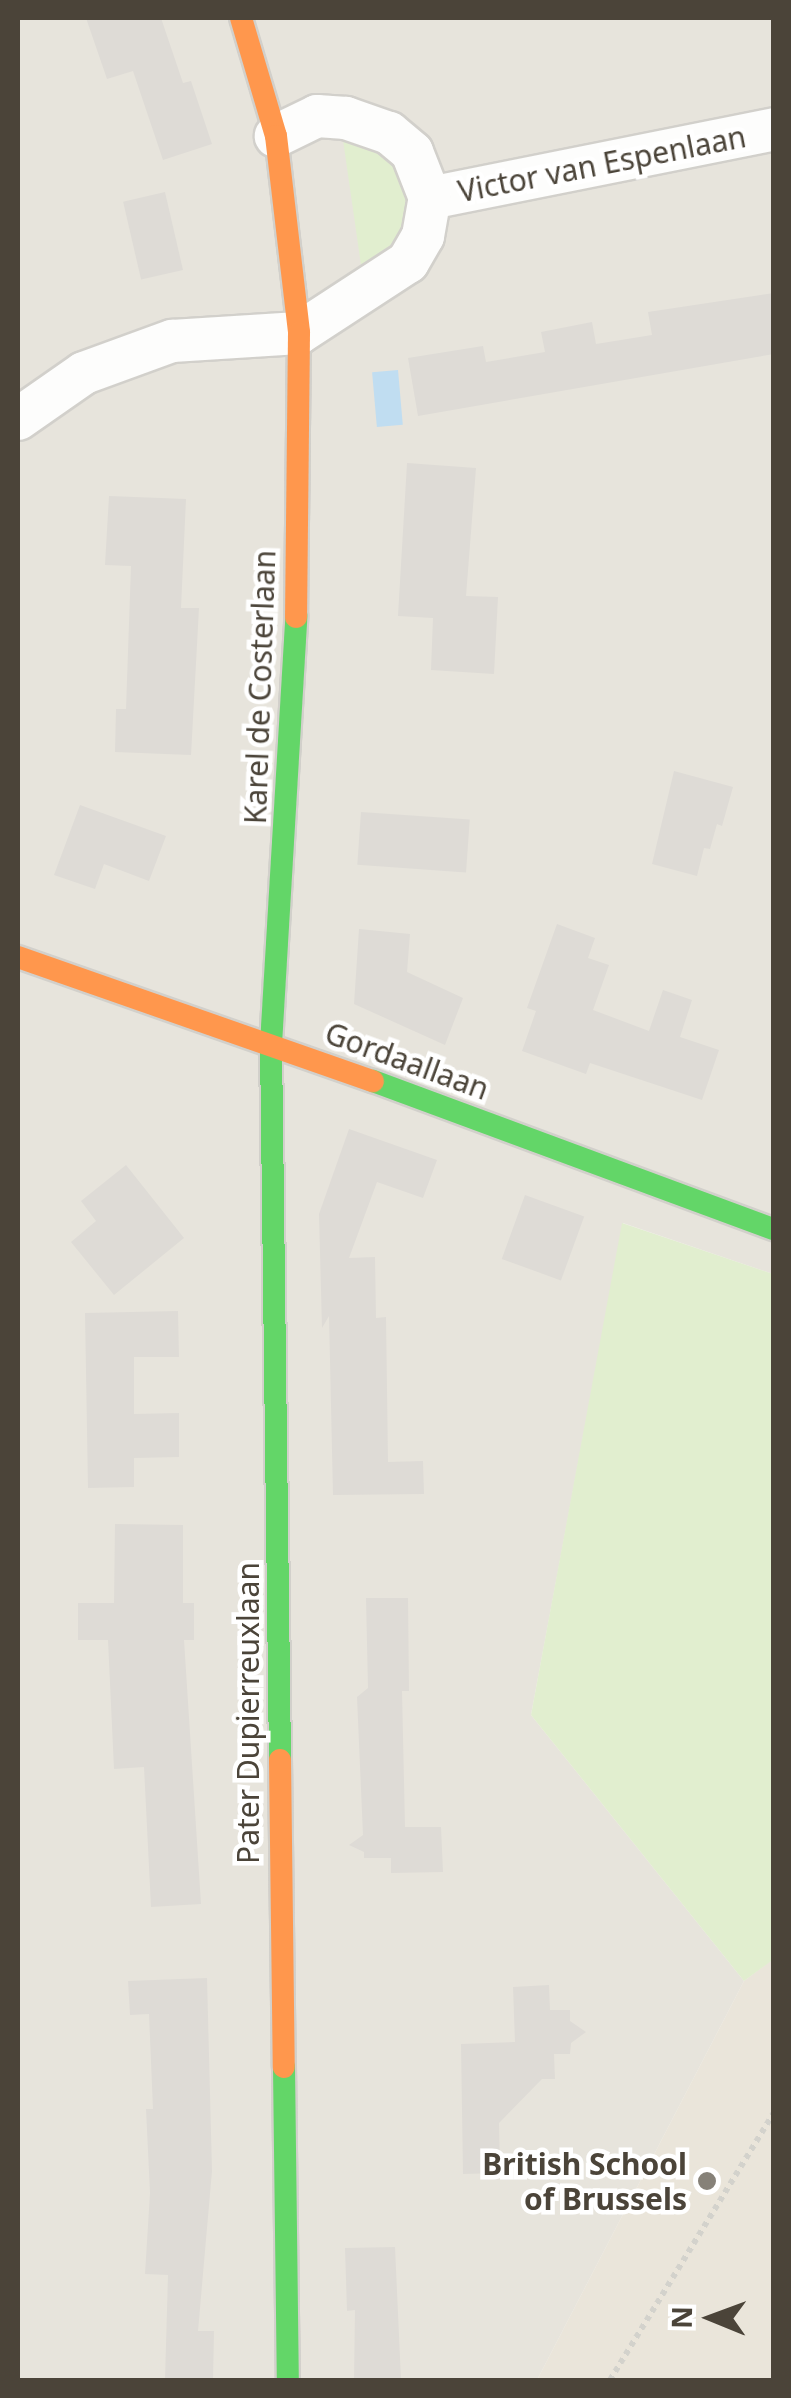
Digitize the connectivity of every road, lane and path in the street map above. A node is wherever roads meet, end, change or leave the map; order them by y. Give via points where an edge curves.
1 (240, 18) edge
2 (774, 130) edge
3 (276, 136) junction
4 (430, 198) junction
5 (299, 333) junction
6 (18, 419) edge
7 (18, 957) edge
8 (271, 1044) junction
9 (774, 1229) edge
10 (774, 2112) edge
11 (288, 2380) edge
12 (610, 2380) edge

1 - 3 street, Karel de Costerlaan
2 - 4 street, Victor van Espenlaan
3 - 4 street via 317,116 389,132 412,152
3 - 5 street, Karel de Costerlaan
4 - 5 street via 423,236 408,262
5 - 6 street via 172,340 84,373
5 - 8 street, Karel de Costerlaan via 296,652
7 - 8 street, Gordaallaan
8 - 9 street, Gordaallaan
8 - 11 street, Pater Dupierreuxlaan
10 - 12 path

